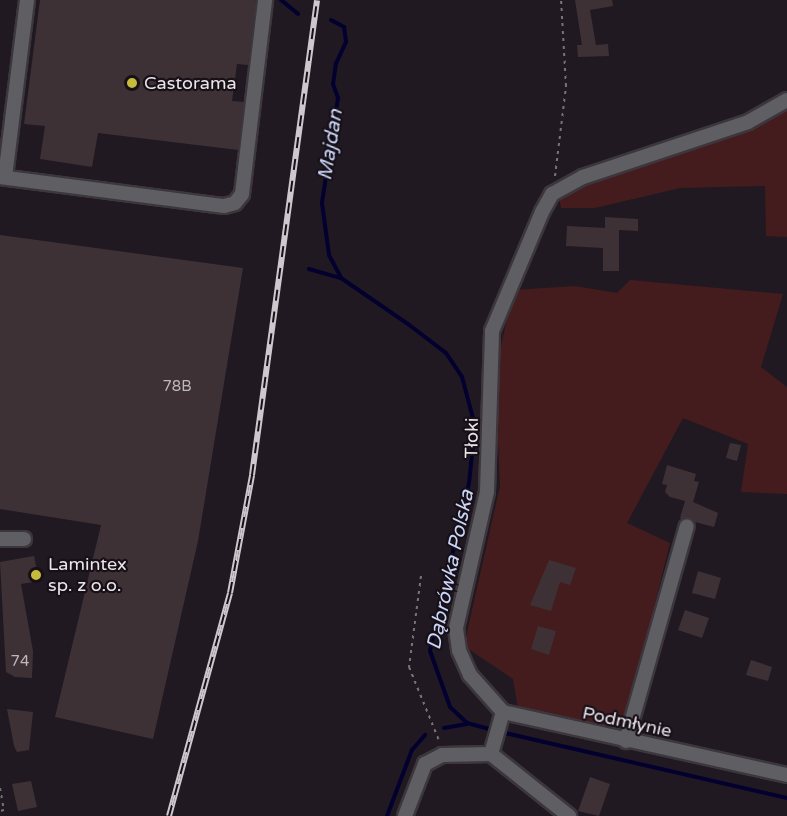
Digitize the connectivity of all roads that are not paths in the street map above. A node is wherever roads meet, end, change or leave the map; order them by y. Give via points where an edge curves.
1 (27, 0) edge
2 (265, 0) edge
3 (787, 100) edge
4 (2, 177) edge
5 (687, 526) dead end
6 (0, 539) edge
7 (24, 539) dead end
8 (502, 716) junction
9 (626, 741) junction
10 (493, 749) junction
11 (787, 775) edge
12 (405, 816) edge
13 (569, 816) edge

1 - 4 street
2 - 4 street via 242,194 235,203 224,206
3 - 8 street, Tłoki via 748,122 640,155 552,194 492,331 487,492 456,628 459,650 470,675
5 - 9 street
6 - 7 street
8 - 9 street, Podmłynie
8 - 10 street
9 - 11 street, Podmłynie
10 - 12 street via 442,755 426,764
10 - 13 street

